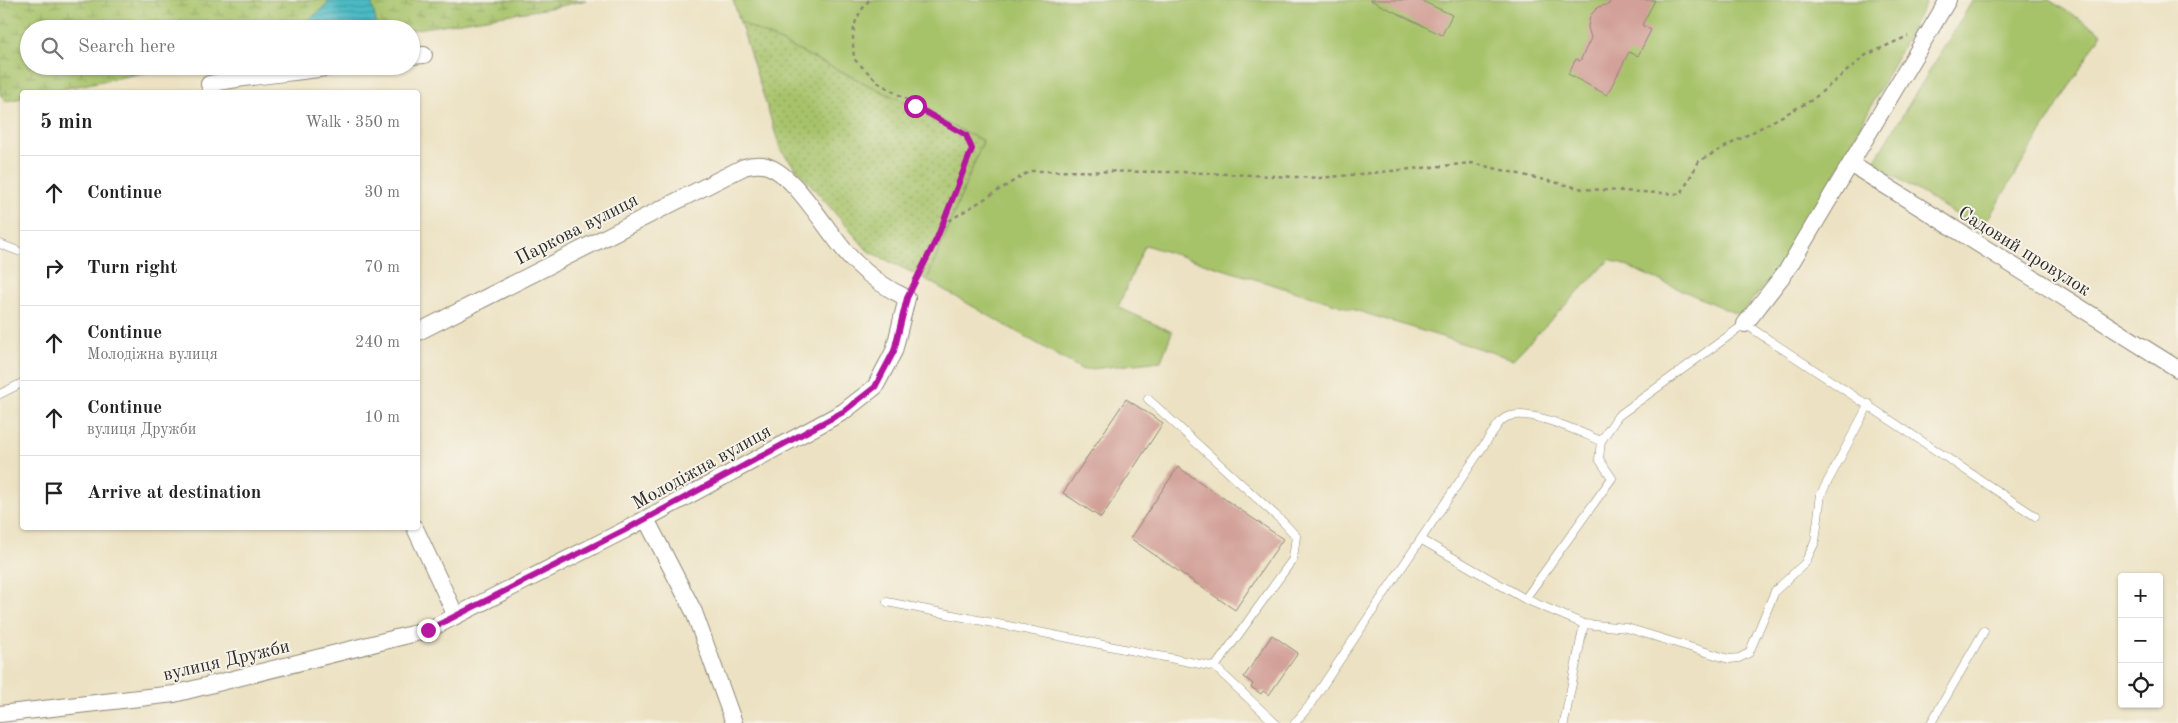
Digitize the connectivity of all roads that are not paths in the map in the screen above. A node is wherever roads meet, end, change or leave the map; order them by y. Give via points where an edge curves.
1 (1948, 0) edge
2 (262, 75) edge
3 (211, 90) edge
4 (1850, 164) junction
5 (754, 165) joint
6 (0, 244) edge
7 (18, 251) dead end
8 (1745, 324) junction
9 (420, 331) edge
10 (2178, 369) edge
11 (20, 385) edge
12 (0, 394) edge
13 (1148, 399) dead end
14 (1869, 404) junction
15 (1601, 440) junction
16 (2035, 516) dead end
17 (646, 518) junction
18 (416, 530) edge
19 (1422, 540) junction
20 (1525, 599) junction
21 (888, 602) dead end
22 (456, 616) junction
23 (1584, 624) junction
24 (1984, 631) dead end
25 (1215, 667) junction
26 (0, 714) edge
27 (734, 723) edge
28 (1275, 723) edge
29 (1295, 723) edge
30 (1564, 723) edge
31 (1931, 723) edge

1 - 4 street
2 - 3 street via 209,84
4 - 8 street via 1786,270
4 - 10 street, Садовий провулок
5 - 9 street, Паркова вулиця via 744,167
5 - 17 street, Молодіжна вулиця via 764,165 786,178 852,260 887,289 907,298 894,351 875,387 843,412
6 - 7 lane
8 - 14 lane
8 - 15 lane via 1618,416
11 - 12 lane
13 - 25 lane via 1296,536 1293,559
14 - 16 lane
14 - 23 lane via 1821,494 1815,542 1805,563 1775,591 1749,653 1729,659 1627,628
15 - 19 lane via 1534,415 1517,413 1504,418
15 - 20 lane via 1599,459 1612,478
17 - 22 street, Молодіжна вулиця
17 - 27 street via 694,612
18 - 22 street
19 - 20 lane
19 - 29 lane
20 - 23 lane
21 - 25 lane
22 - 26 street, вулиця Дружби via 428,630 174,694
23 - 30 lane
24 - 31 lane
25 - 28 lane

